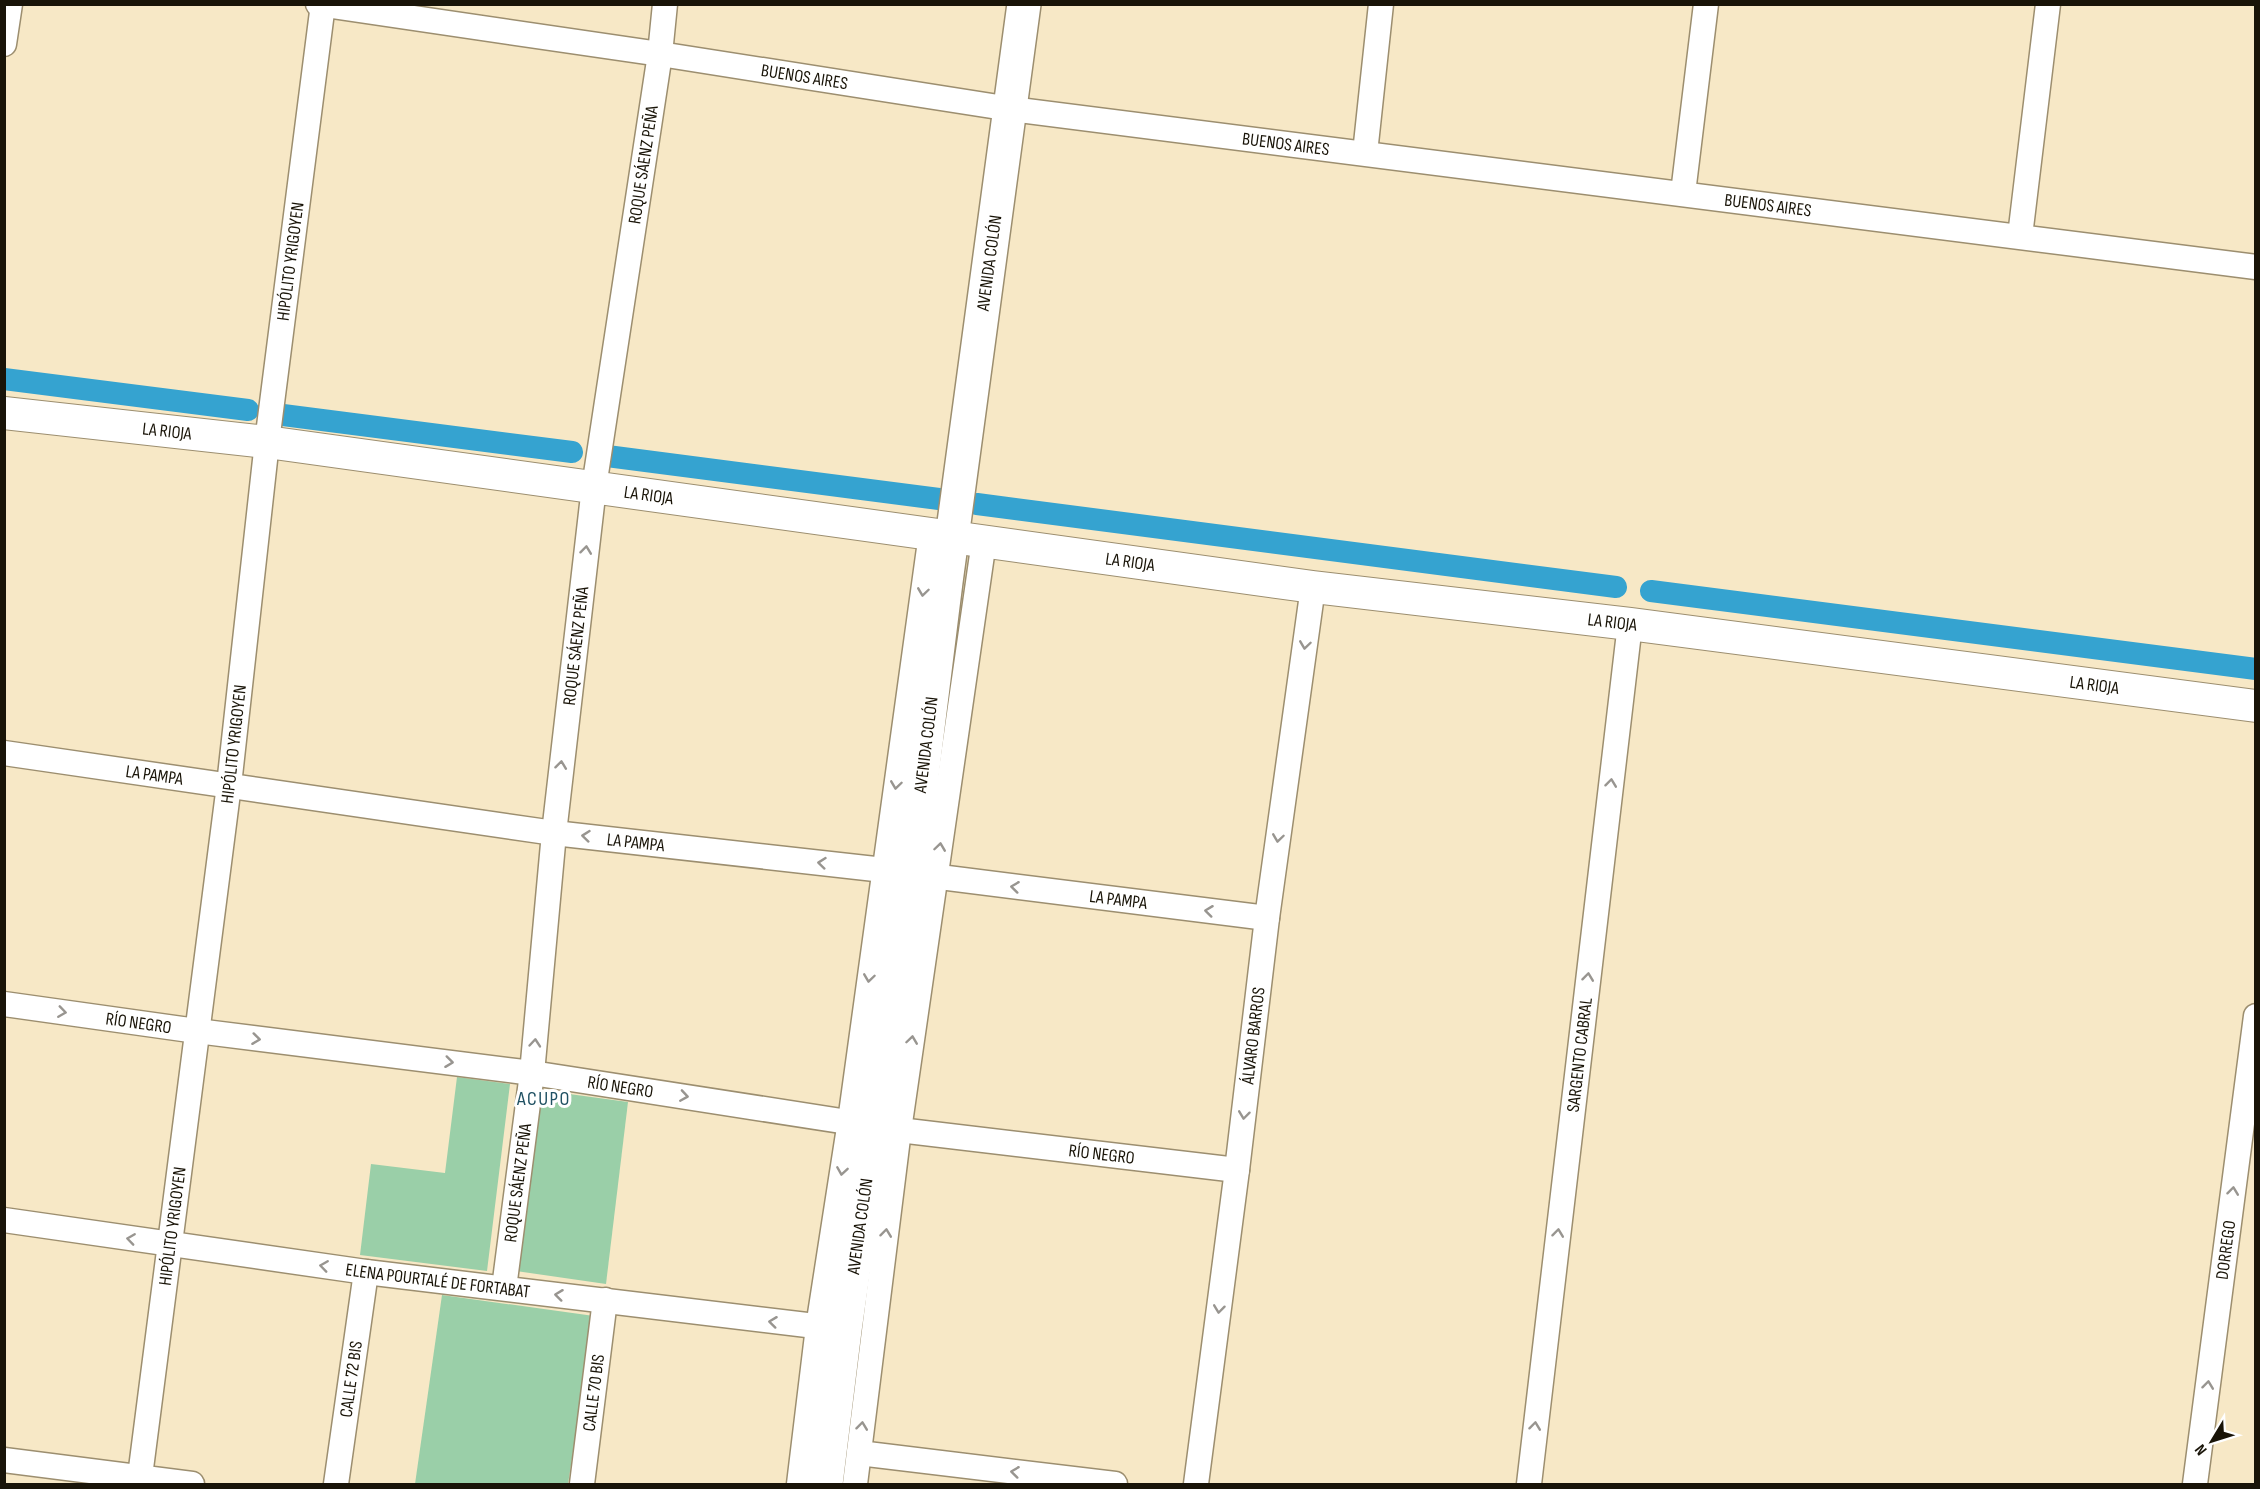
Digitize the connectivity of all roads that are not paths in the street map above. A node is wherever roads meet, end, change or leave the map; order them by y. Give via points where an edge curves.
1 (10, 4) edge
2 (665, 4) edge
3 (1024, 4) edge
4 (1382, 4) edge
5 (1706, 4) edge
6 (2048, 4) edge
7 (321, 5) edge
8 (4, 44) edge
9 (660, 54) junction
10 (1011, 108) junction
11 (1365, 153) junction
12 (1683, 193) junction
13 (2020, 236) junction
14 (2256, 267) edge
15 (4, 413) edge
16 (267, 442) junction
17 (594, 487) junction
18 (956, 538) junction
19 (1313, 587) junction
20 (1630, 624) junction
21 (2256, 706) edge
22 (4, 753) edge
23 (229, 785) junction
24 (554, 832) junction
25 (909, 874) junction
26 (1267, 918) junction
27 (4, 1004) edge
28 (2256, 1016) edge
29 (197, 1031) junction
30 (2253, 1054) edge
31 (532, 1073) junction
32 (874, 1125) junction
33 (1237, 1170) junction
34 (4, 1220) edge
35 (169, 1244) junction
36 (366, 1272) junction
37 (504, 1288) junction
38 (605, 1300) junction
39 (845, 1330) junction
40 (859, 1453) junction
41 (4, 1460) edge
42 (139, 1481) edge
43 (192, 1485) edge
44 (336, 1485) edge
45 (582, 1485) edge
46 (799, 1485) edge
47 (826, 1485) edge
48 (855, 1485) edge
49 (1115, 1485) edge
50 (1196, 1485) edge
51 (1528, 1485) edge
52 (2195, 1485) edge

1 - 8 street
2 - 9 street, ROQUE SÁENZ PEÑA
3 - 10 main road, AVENIDA COLÓN
4 - 11 street
5 - 12 street
6 - 13 street
7 - 9 street, BUENOS AIRES
7 - 16 street, HIPÓLITO YRIGOYEN
9 - 10 street, BUENOS AIRES
9 - 17 street, ROQUE SÁENZ PEÑA
10 - 11 street, BUENOS AIRES
10 - 18 main road, AVENIDA COLÓN
11 - 12 street, BUENOS AIRES
12 - 13 street, BUENOS AIRES
13 - 14 street, BUENOS AIRES
15 - 16 street, LA RIOJA
16 - 17 street, LA RIOJA
16 - 23 street, HIPÓLITO YRIGOYEN
17 - 18 street, LA RIOJA
24 -> 17 street, ROQUE SÁENZ PEÑA
18 - 19 street, LA RIOJA
18 - 25 main road, AVENIDA COLÓN
19 - 20 street, LA RIOJA
19 -> 26 street, ÁLVARO BARROS
20 - 21 street, LA RIOJA
51 -> 20 street, SARGENTO CABRAL
22 - 23 street, LA PAMPA
23 - 24 street, LA PAMPA
23 - 29 street, HIPÓLITO YRIGOYEN
25 -> 24 street, LA PAMPA
31 -> 24 street, ROQUE SÁENZ PEÑA
26 -> 25 street, LA PAMPA
25 - 32 main road, AVENIDA COLÓN
26 -> 33 street, ÁLVARO BARROS
27 -> 29 street, RÍO NEGRO
28 - 30 street, DORREGO
29 -> 31 street, RÍO NEGRO
29 - 35 street, HIPÓLITO YRIGOYEN
52 -> 30 street, DORREGO
31 -> 32 street, RÍO NEGRO
31 - 37 street, ROQUE SÁENZ PEÑA
32 - 33 street, RÍO NEGRO
32 - 39 main road, AVENIDA COLÓN
33 -> 50 street, ÁLVARO BARROS
35 -> 34 street, ELENA POURTALÉ DE FORTABAT
36 -> 35 street, ELENA POURTALÉ DE FORTABAT
35 - 42 street, HIPÓLITO YRIGOYEN
36 - 37 street, ELENA POURTALÉ DE FORTABAT
36 - 44 street, CALLE 72 BIS
38 -> 37 street, ELENA POURTALÉ DE FORTABAT
39 -> 38 street, ELENA POURTALÉ DE FORTABAT
38 - 45 street, CALLE 70 BIS
40 -> 39 street, AVENIDA COLÓN
39 - 46 street, AVENIDA COLÓN
39 - 47 main road, AVENIDA COLÓN
40 - 48 street, AVENIDA COLÓN
49 -> 40 street
41 - 42 street
42 - 43 street

